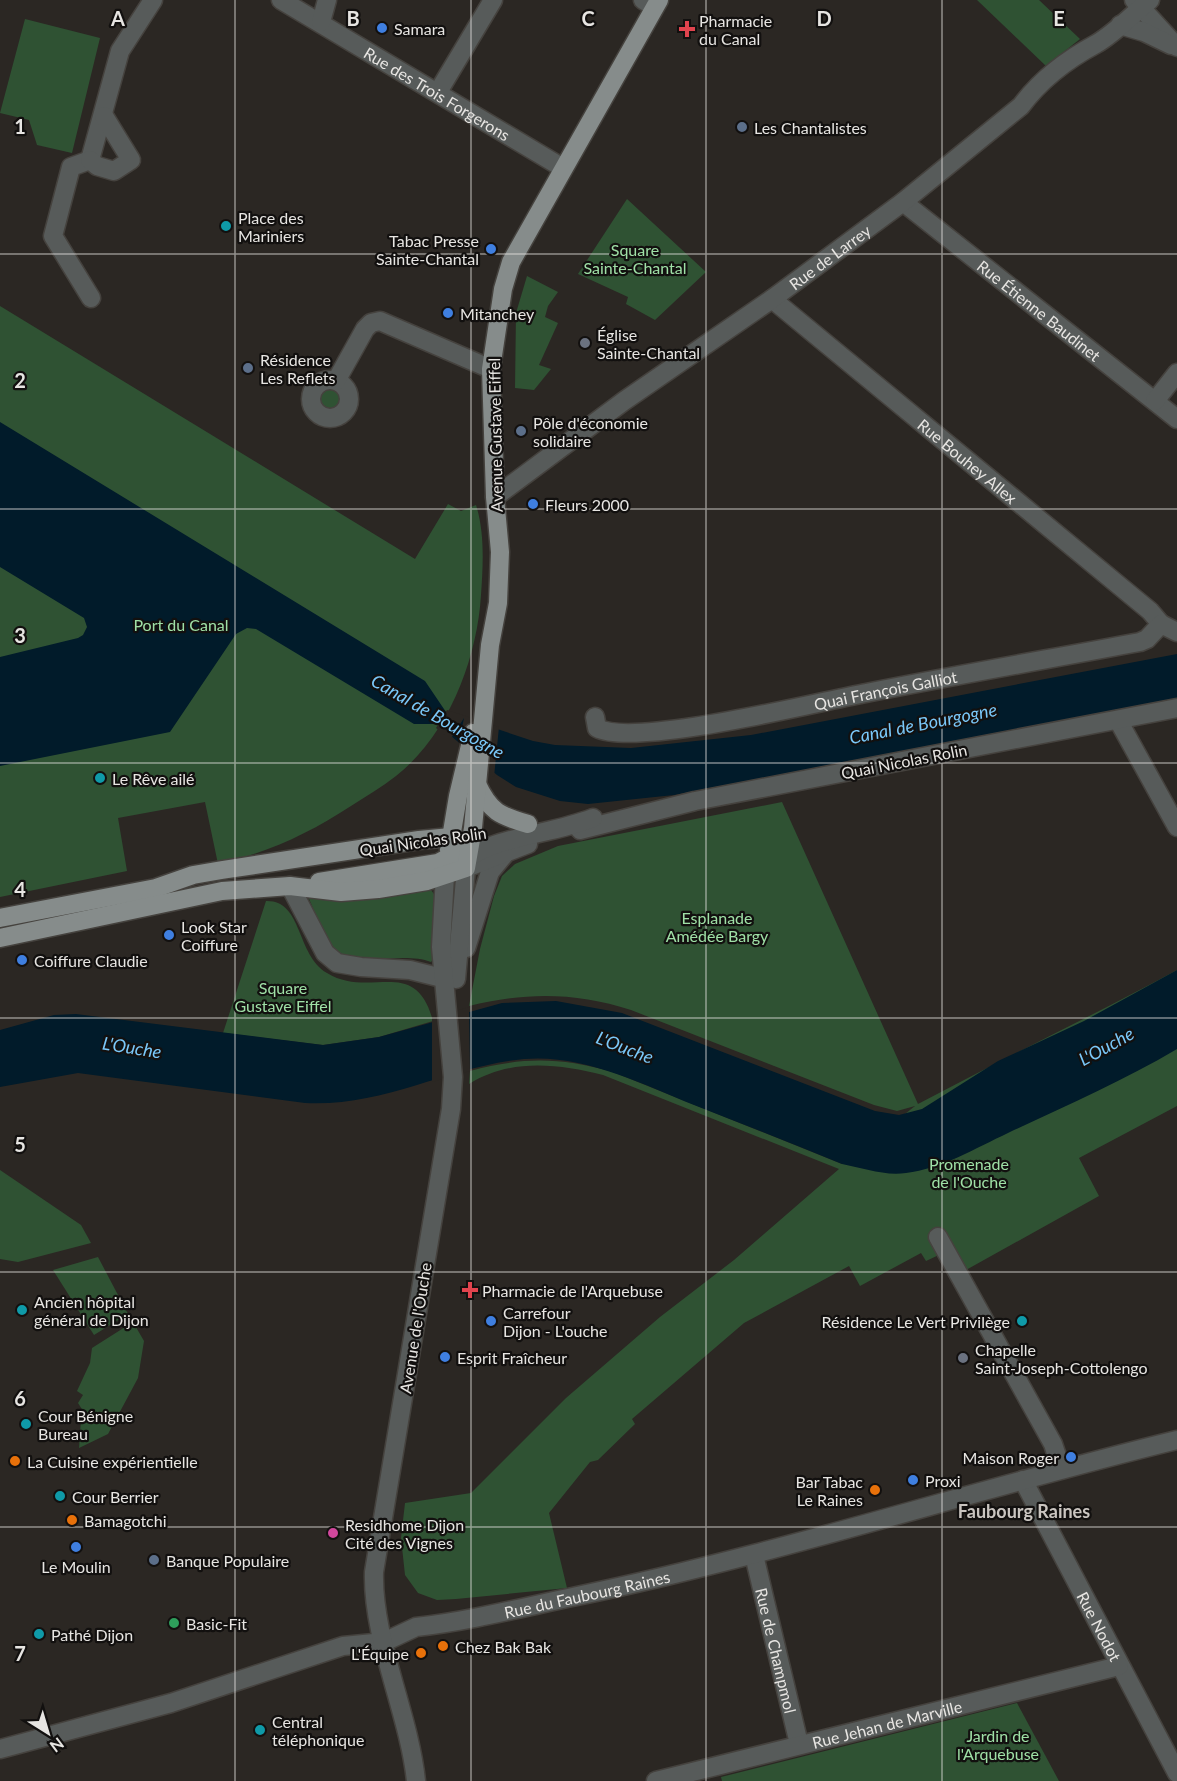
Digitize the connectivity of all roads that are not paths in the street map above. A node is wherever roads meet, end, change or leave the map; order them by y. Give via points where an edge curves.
1 (153, 0) edge
2 (281, 0) edge
3 (327, 0) edge
4 (493, 0) edge
5 (652, 2) edge
6 (1142, 2) edge
7 (321, 22) junction
8 (1120, 25) junction
9 (1177, 48) edge
10 (438, 92) junction
11 (104, 116) junction
12 (90, 159) junction
13 (563, 168) junction
14 (903, 202) junction
15 (91, 298) dead end
16 (772, 299) junction
17 (491, 369) junction
18 (1177, 373) edge
19 (336, 381) dead end
20 (1155, 401) junction
21 (1177, 419) edge
22 (495, 497) junction
23 (1169, 628) edge
24 (1177, 708) edge
25 (595, 717) dead end
26 (1118, 720) junction
27 (473, 774) junction
28 (631, 816) junction
29 (593, 818) junction
30 (528, 824) junction
31 (1177, 827) edge
32 (452, 837) junction
33 (471, 837) junction
34 (504, 855) junction
35 (467, 862) junction
36 (446, 867) junction
37 (216, 871) junction
38 (290, 886) junction
39 (222, 891) junction
40 (0, 918) edge
41 (0, 939) edge
42 (449, 979) junction
43 (938, 1237) dead end
44 (1177, 1440) edge
45 (1061, 1468) junction
46 (1023, 1480) junction
47 (754, 1555) junction
48 (384, 1642) junction
49 (1119, 1666) junction
50 (799, 1744) junction
51 (0, 1749) edge
52 (1177, 1773) edge
53 (416, 1781) edge
54 (656, 1781) edge

1 - 11 street via 120,51
2 - 7 street, Rue des Trois Forgerons
3 - 7 street
4 - 10 street
5 - 13 main road, Avenue Gustave Eiffel
6 - 8 street, Rue de Larrey
6 - 9 street
7 - 10 street, Rue des Trois Forgerons
8 - 9 street
8 - 14 street, Rue de Larrey via 1034,88 1021,106
10 - 13 street, Rue des Trois Forgerons
11 - 12 street
11 - 12 street via 131,160 114,171 97,166
12 - 15 street via 71,167 53,236
13 - 17 main road, Avenue Gustave Eiffel via 511,262 502,289
14 - 16 street, Rue de Larrey
14 - 20 street, Rue Étienne Baudinet
16 - 22 street, Rue de Larrey via 624,401
16 - 23 street, Rue Bouhey Allex
17 - 19 street via 380,321 365,329
17 - 22 main road, Avenue Gustave Eiffel
18 - 20 street
20 - 21 street, Rue Étienne Baudinet
22 - 27 main road, Avenue Gustave Eiffel via 500,552 498,603
23 - 25 street, Quai François Galliot via 1140,642 732,721 658,731 606,732 597,728
24 - 26 street, Quai Nicolas Rolin
26 - 28 street, Quai Nicolas Rolin
26 - 31 street
27 - 30 main road via 494,811
27 - 32 main road, Avenue Gustave Eiffel
27 - 33 main road, Avenue Gustave Eiffel
28 - 29 street, Quai Nicolas Rolin
28 - 34 street, Quai Nicolas Rolin via 526,845
29 - 30 street, Quai Nicolas Rolin
29 - 35 street via 489,845
30 - 33 street, Quai Nicolas Rolin
32 - 33 street, Quai Nicolas Rolin
32 - 36 main road, Avenue Gustave Eiffel
32 - 37 main road, Quai Nicolas Rolin
33 - 35 main road, Avenue de l'Ouche
33 - 36 main road
34 - 35 street, Quai Nicolas Rolin
34 - 42 street, Avenue de l'Ouche via 494,865
35 - 36 main road, Quai Nicolas Rolin
35 - 42 street, Avenue de l'Ouche
36 - 38 main road, Quai Nicolas Rolin
36 - 42 street, Avenue de l'Ouche via 442,892
37 - 39 main road
37 - 40 main road, Quai Nicolas Rolin via 156,888
38 - 39 main road
38 - 42 street via 325,953 337,963 410,970
39 - 41 main road
42 - 48 street, Avenue de l'Ouche via 451,1109 374,1572
43 - 45 street via 1053,1444
44 - 45 street, Rue du Faubourg Raines
45 - 46 street, Rue du Faubourg Raines
46 - 47 street, Rue du Faubourg Raines
46 - 49 street, Rue Nodot
47 - 48 street, Rue du Faubourg Raines via 635,1584 416,1627
47 - 50 street, Rue de Champmol
48 - 51 street, Rue du Faubourg Raines via 343,1646 171,1703
48 - 53 street, Avenue de l'Ouche
49 - 50 street, Rue Jehan de Marville
49 - 52 street, Rue Nodot
50 - 54 street, Rue Jehan de Marville

